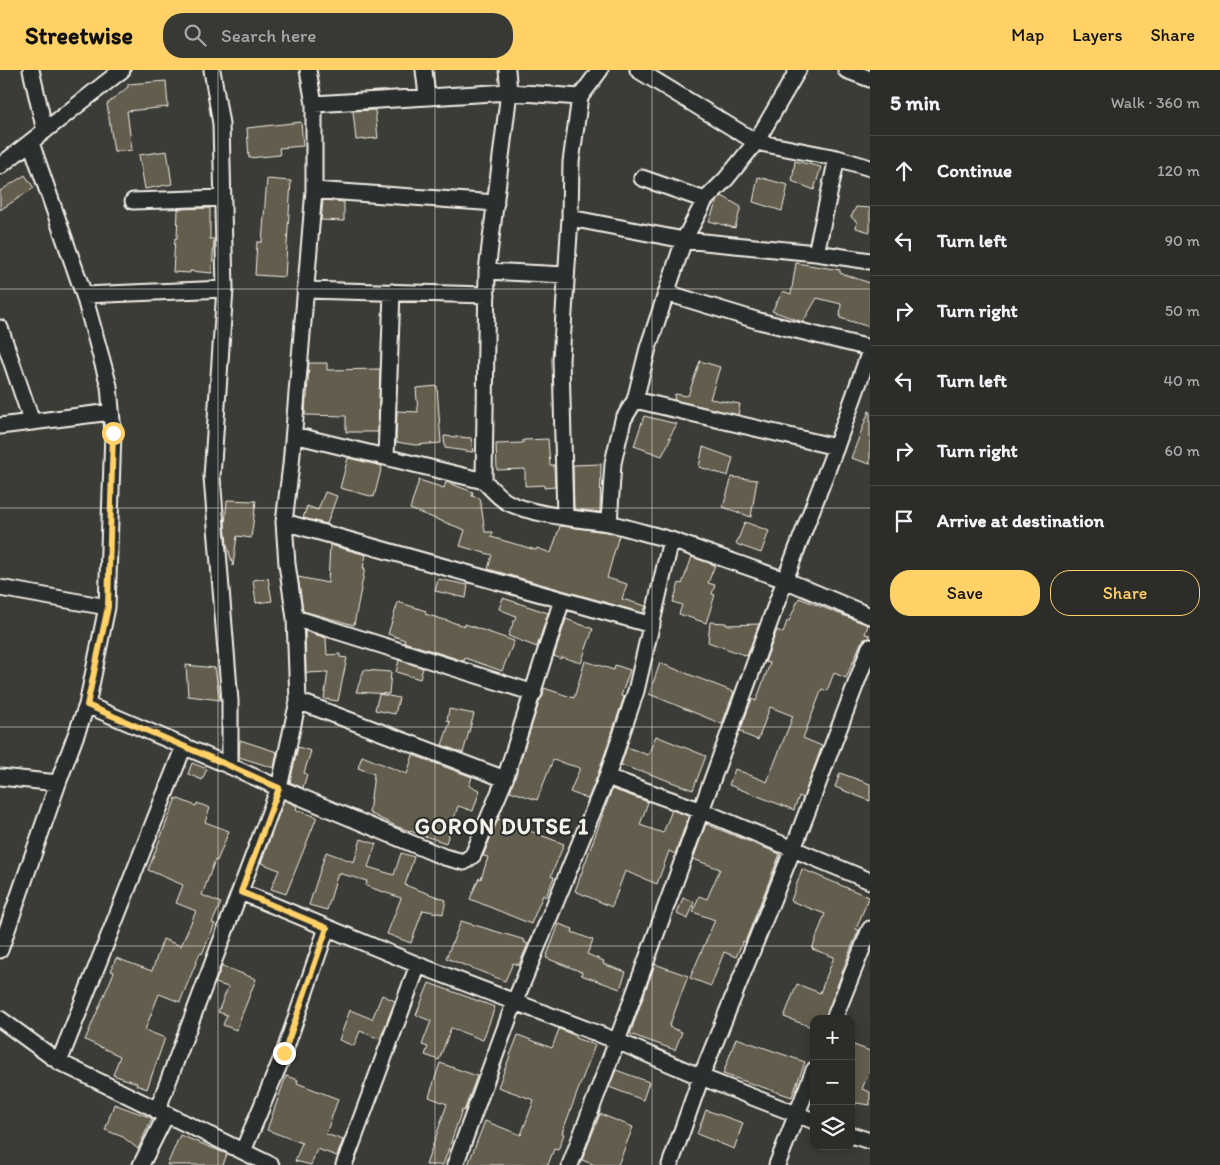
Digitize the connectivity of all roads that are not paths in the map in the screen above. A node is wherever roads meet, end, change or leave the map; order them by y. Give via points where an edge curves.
1 (31, 70) edge
2 (122, 70) edge
3 (212, 70) edge
4 (308, 70) edge
5 (424, 70) edge
6 (507, 70) edge
7 (600, 70) edge
8 (638, 70) edge
9 (798, 70) edge
10 (846, 70) edge
11 (870, 79) edge
12 (509, 92) junction
13 (427, 96) junction
14 (580, 97) junction
15 (314, 104) junction
16 (45, 131) junction
17 (756, 142) junction
18 (31, 143) junction
19 (837, 158) junction
20 (0, 166) edge
21 (870, 168) edge
22 (642, 178) dead end
23 (314, 190) junction
24 (223, 198) junction
25 (705, 200) junction
26 (133, 202) dead end
27 (496, 203) junction
28 (570, 218) junction
29 (684, 240) junction
30 (816, 253) junction
31 (870, 262) edge
32 (487, 270) junction
33 (566, 275) junction
34 (225, 289) junction
35 (305, 290) junction
36 (392, 292) junction
37 (667, 293) junction
38 (84, 294) junction
39 (486, 295) junction
40 (0, 328) edge
41 (870, 350) edge
42 (635, 400) junction
43 (111, 412) junction
44 (32, 422) junction
45 (0, 426) edge
46 (294, 436) junction
47 (836, 447) junction
48 (386, 457) junction
49 (484, 481) junction
50 (565, 517) junction
51 (284, 522) junction
52 (609, 523) junction
53 (671, 540) junction
54 (785, 580) junction
55 (0, 588) edge
56 (562, 600) junction
57 (108, 607) junction
58 (870, 616) edge
59 (295, 618) junction
60 (652, 624) junction
61 (870, 647) edge
62 (534, 693) junction
63 (298, 701) junction
64 (87, 705) junction
65 (184, 746) junction
66 (230, 766) junction
67 (0, 777) edge
68 (607, 777) junction
69 (505, 779) junction
70 (58, 783) junction
71 (279, 788) junction
72 (702, 811) junction
73 (793, 849) junction
74 (870, 881) edge
75 (241, 892) junction
76 (327, 928) junction
77 (870, 929) edge
78 (0, 950) edge
79 (418, 964) junction
80 (515, 1001) junction
81 (836, 1015) edge
82 (0, 1019) edge
83 (617, 1041) junction
84 (59, 1062) junction
85 (701, 1077) junction
86 (810, 1080) edge
87 (161, 1113) junction
88 (796, 1115) junction
89 (810, 1120) edge
90 (855, 1136) edge
91 (870, 1141) edge
92 (244, 1151) junction
93 (141, 1165) edge
94 (271, 1165) edge
95 (344, 1165) edge
96 (455, 1165) edge
97 (570, 1165) edge
98 (670, 1165) edge
99 (777, 1165) edge

1 - 16 street
2 - 16 street
3 - 24 street via 221,124
4 - 15 street
5 - 13 street
6 - 12 street
7 - 14 street
8 - 17 street
9 - 17 street
10 - 11 street
12 - 13 street
12 - 14 street
12 - 27 street
13 - 15 street
14 - 28 street via 571,162
15 - 23 street
16 - 18 street
17 - 19 street
17 - 25 street
18 - 20 street
18 - 38 street
19 - 21 street
19 - 30 street
22 - 25 street
23 - 27 street
23 - 35 street
24 - 26 street
24 - 34 street
25 - 29 street
27 - 32 street
28 - 29 street
28 - 33 street
29 - 30 street
29 - 37 street
30 - 31 street
32 - 33 street
32 - 39 street
33 - 50 street via 561,360
34 - 38 street
34 - 66 street via 212,477 230,701
35 - 36 street
35 - 46 street
36 - 39 street
36 - 48 street
37 - 41 street
37 - 42 street
38 - 43 street via 109,386
39 - 49 street
40 - 44 street
41 - 47 street
42 - 47 street
42 - 52 street via 624,420 613,463
43 - 44 street
43 - 57 street
44 - 45 street
46 - 48 street
46 - 51 street
47 - 54 street
48 - 49 street
49 - 50 street via 506,501 521,508
50 - 52 street
51 - 56 street
51 - 59 street
52 - 53 street
53 - 54 street
53 - 60 street
54 - 58 street
54 - 72 street
55 - 57 street
56 - 60 street
56 - 62 street
57 - 64 street
59 - 62 street
59 - 63 street
60 - 68 street via 631,708
61 - 73 street
62 - 69 street
63 - 69 street
63 - 71 street
64 - 65 street
64 - 70 street
65 - 66 street
65 - 84 street
66 - 71 street
67 - 70 street
68 - 72 street
68 - 80 street
69 - 71 street via 473,854 464,862 444,857
70 - 78 street
71 - 75 street
72 - 73 street
72 - 83 street
73 - 74 street
73 - 85 street
75 - 76 street
75 - 87 street
76 - 79 street
76 - 92 street via 284,1053
77 - 81 street
79 - 80 street
79 - 95 street
80 - 83 street
80 - 96 street
82 - 84 street
83 - 85 street
83 - 97 street
84 - 87 street
85 - 88 street
85 - 98 street
86 - 88 street
87 - 92 street
87 - 93 street
88 - 89 street
88 - 99 street
90 - 91 street
92 - 94 street

